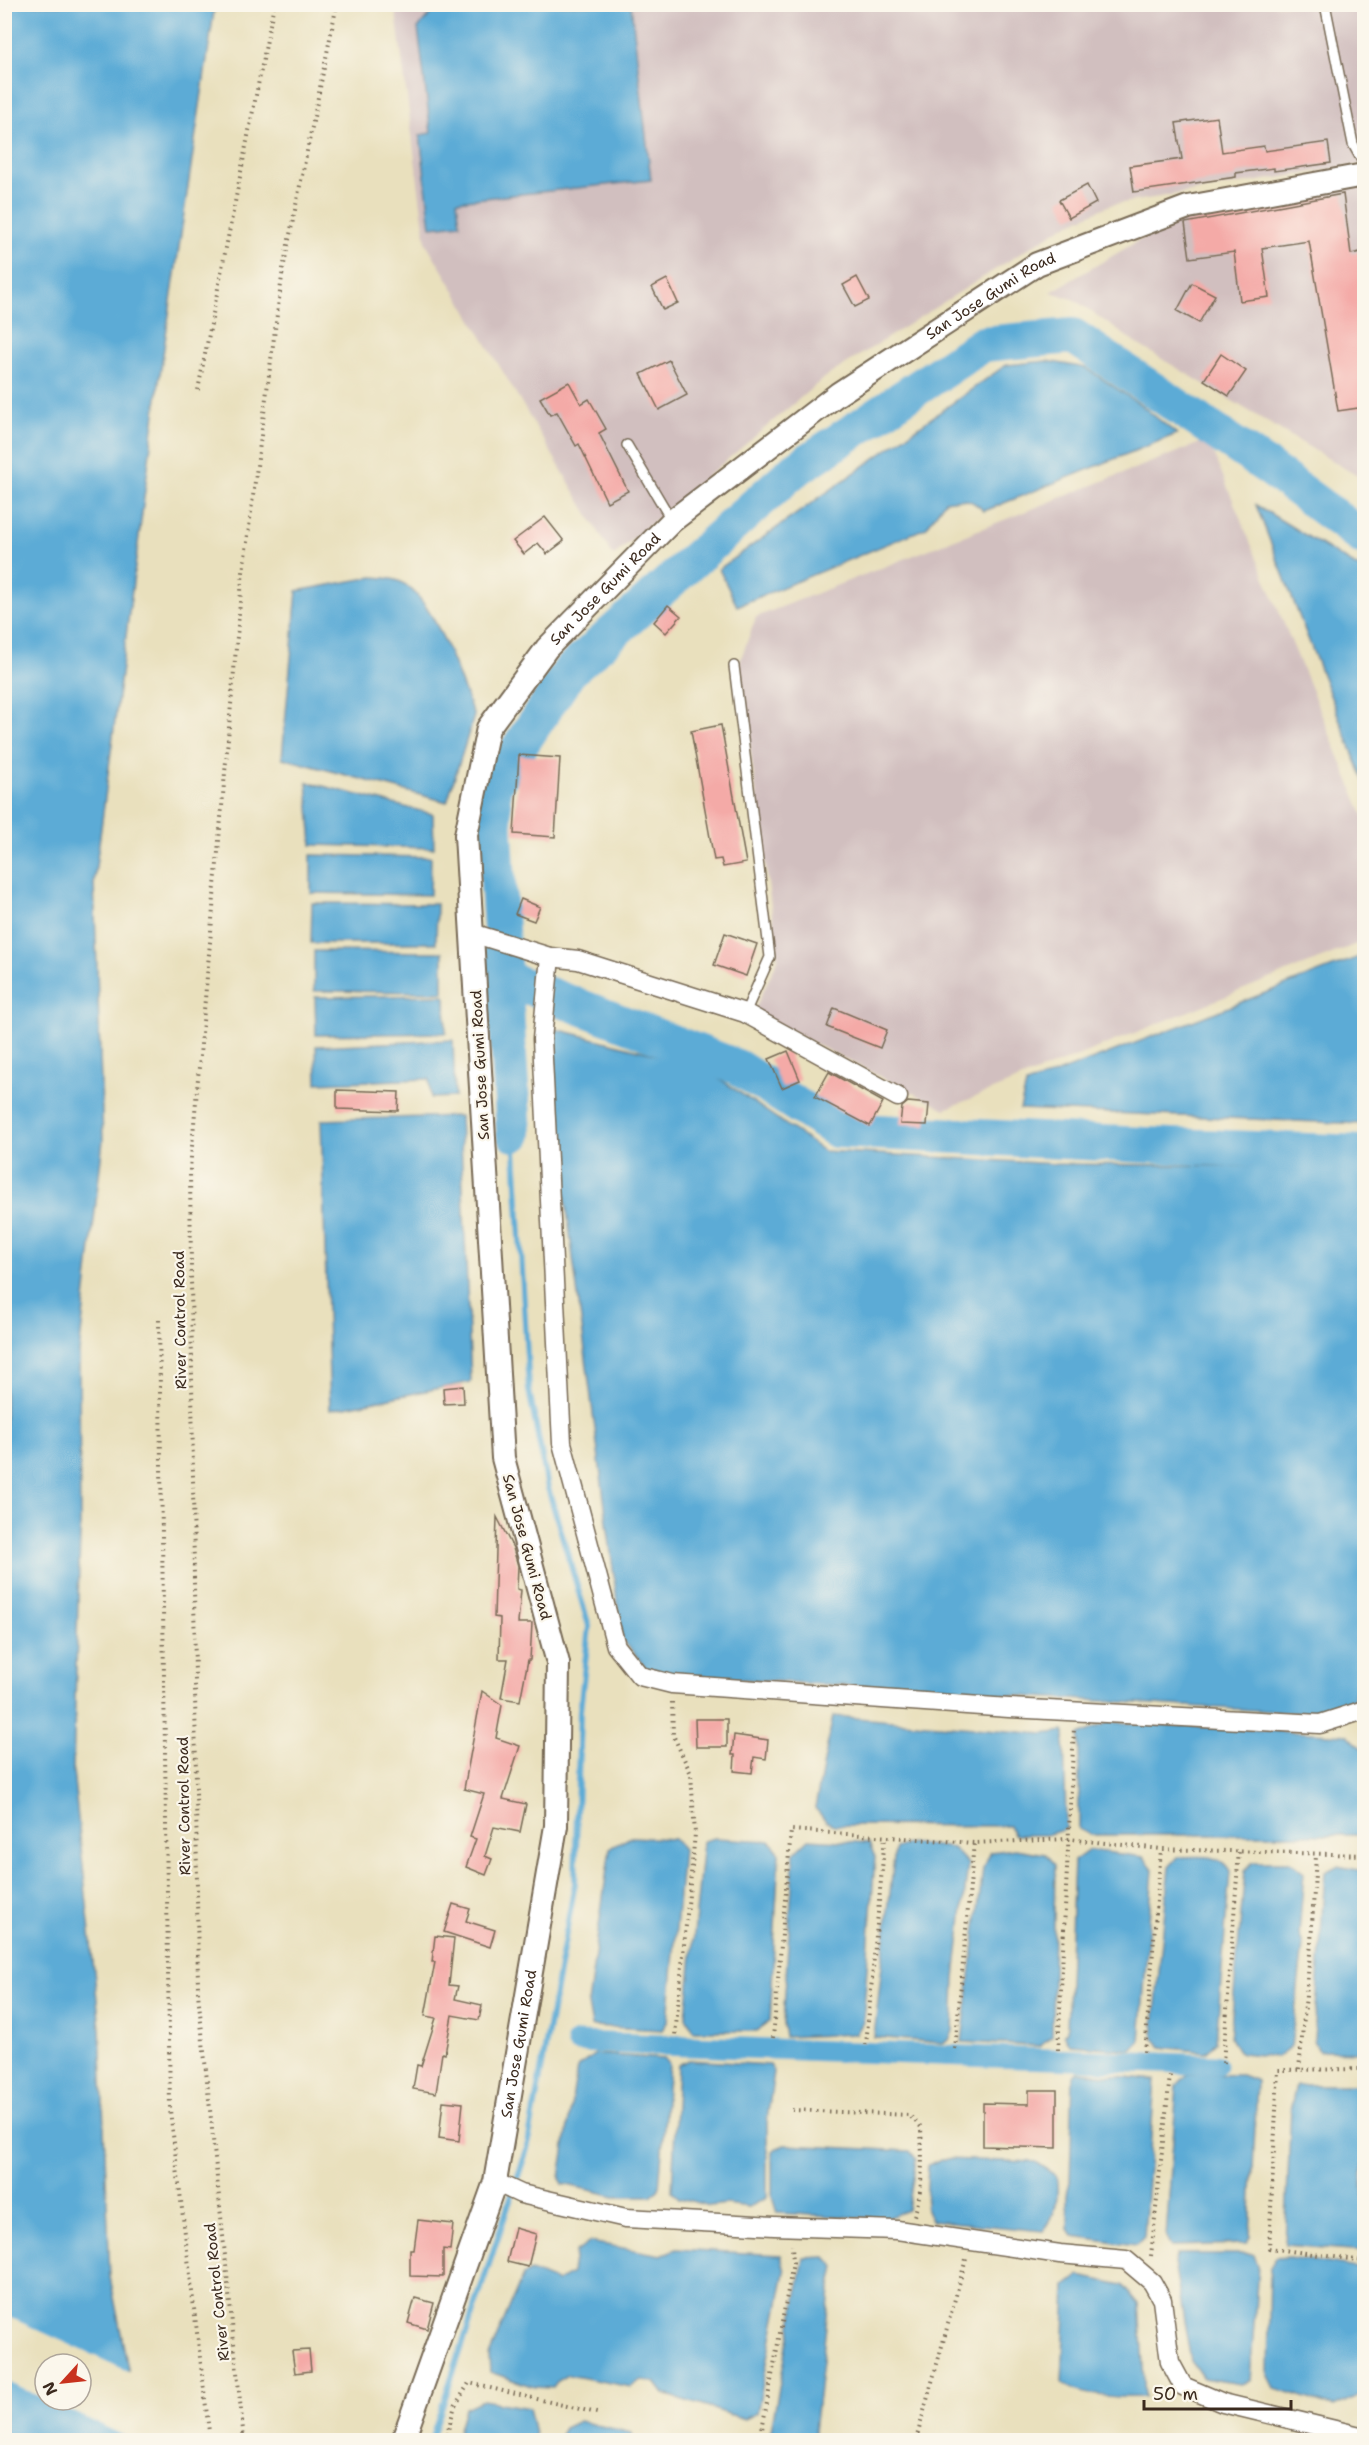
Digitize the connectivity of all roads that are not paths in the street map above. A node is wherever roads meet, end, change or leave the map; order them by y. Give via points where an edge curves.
1 (1325, 4) edge
2 (1365, 164) edge
3 (1365, 175) edge
4 (627, 446) dead end
5 (672, 520) junction
6 (734, 666) dead end
7 (472, 933) junction
8 (550, 957) junction
9 (745, 1013) junction
10 (898, 1097) dead end
11 (1365, 1710) edge
12 (507, 2188) junction
13 (1365, 2437) edge
14 (403, 2440) edge

1 - 2 lane via 1353,144
3 - 5 street, San Jose Gumi Road via 1188,207 1037,264 838,394
4 - 5 lane
5 - 7 street, San Jose Gumi Road via 547,648 488,728 466,835
6 - 9 lane via 770,957
7 - 8 street
7 - 12 street, San Jose Gumi Road via 503,1458 558,1663 556,1826
8 - 9 street via 578,960
8 - 11 street via 542,1039 562,1443 616,1646 640,1676 672,1684 1320,1724
9 - 10 street
12 - 13 street via 626,2218 894,2229 1126,2260 1152,2282 1162,2300 1170,2362 1183,2386 1223,2403
12 - 14 street, San Jose Gumi Road

